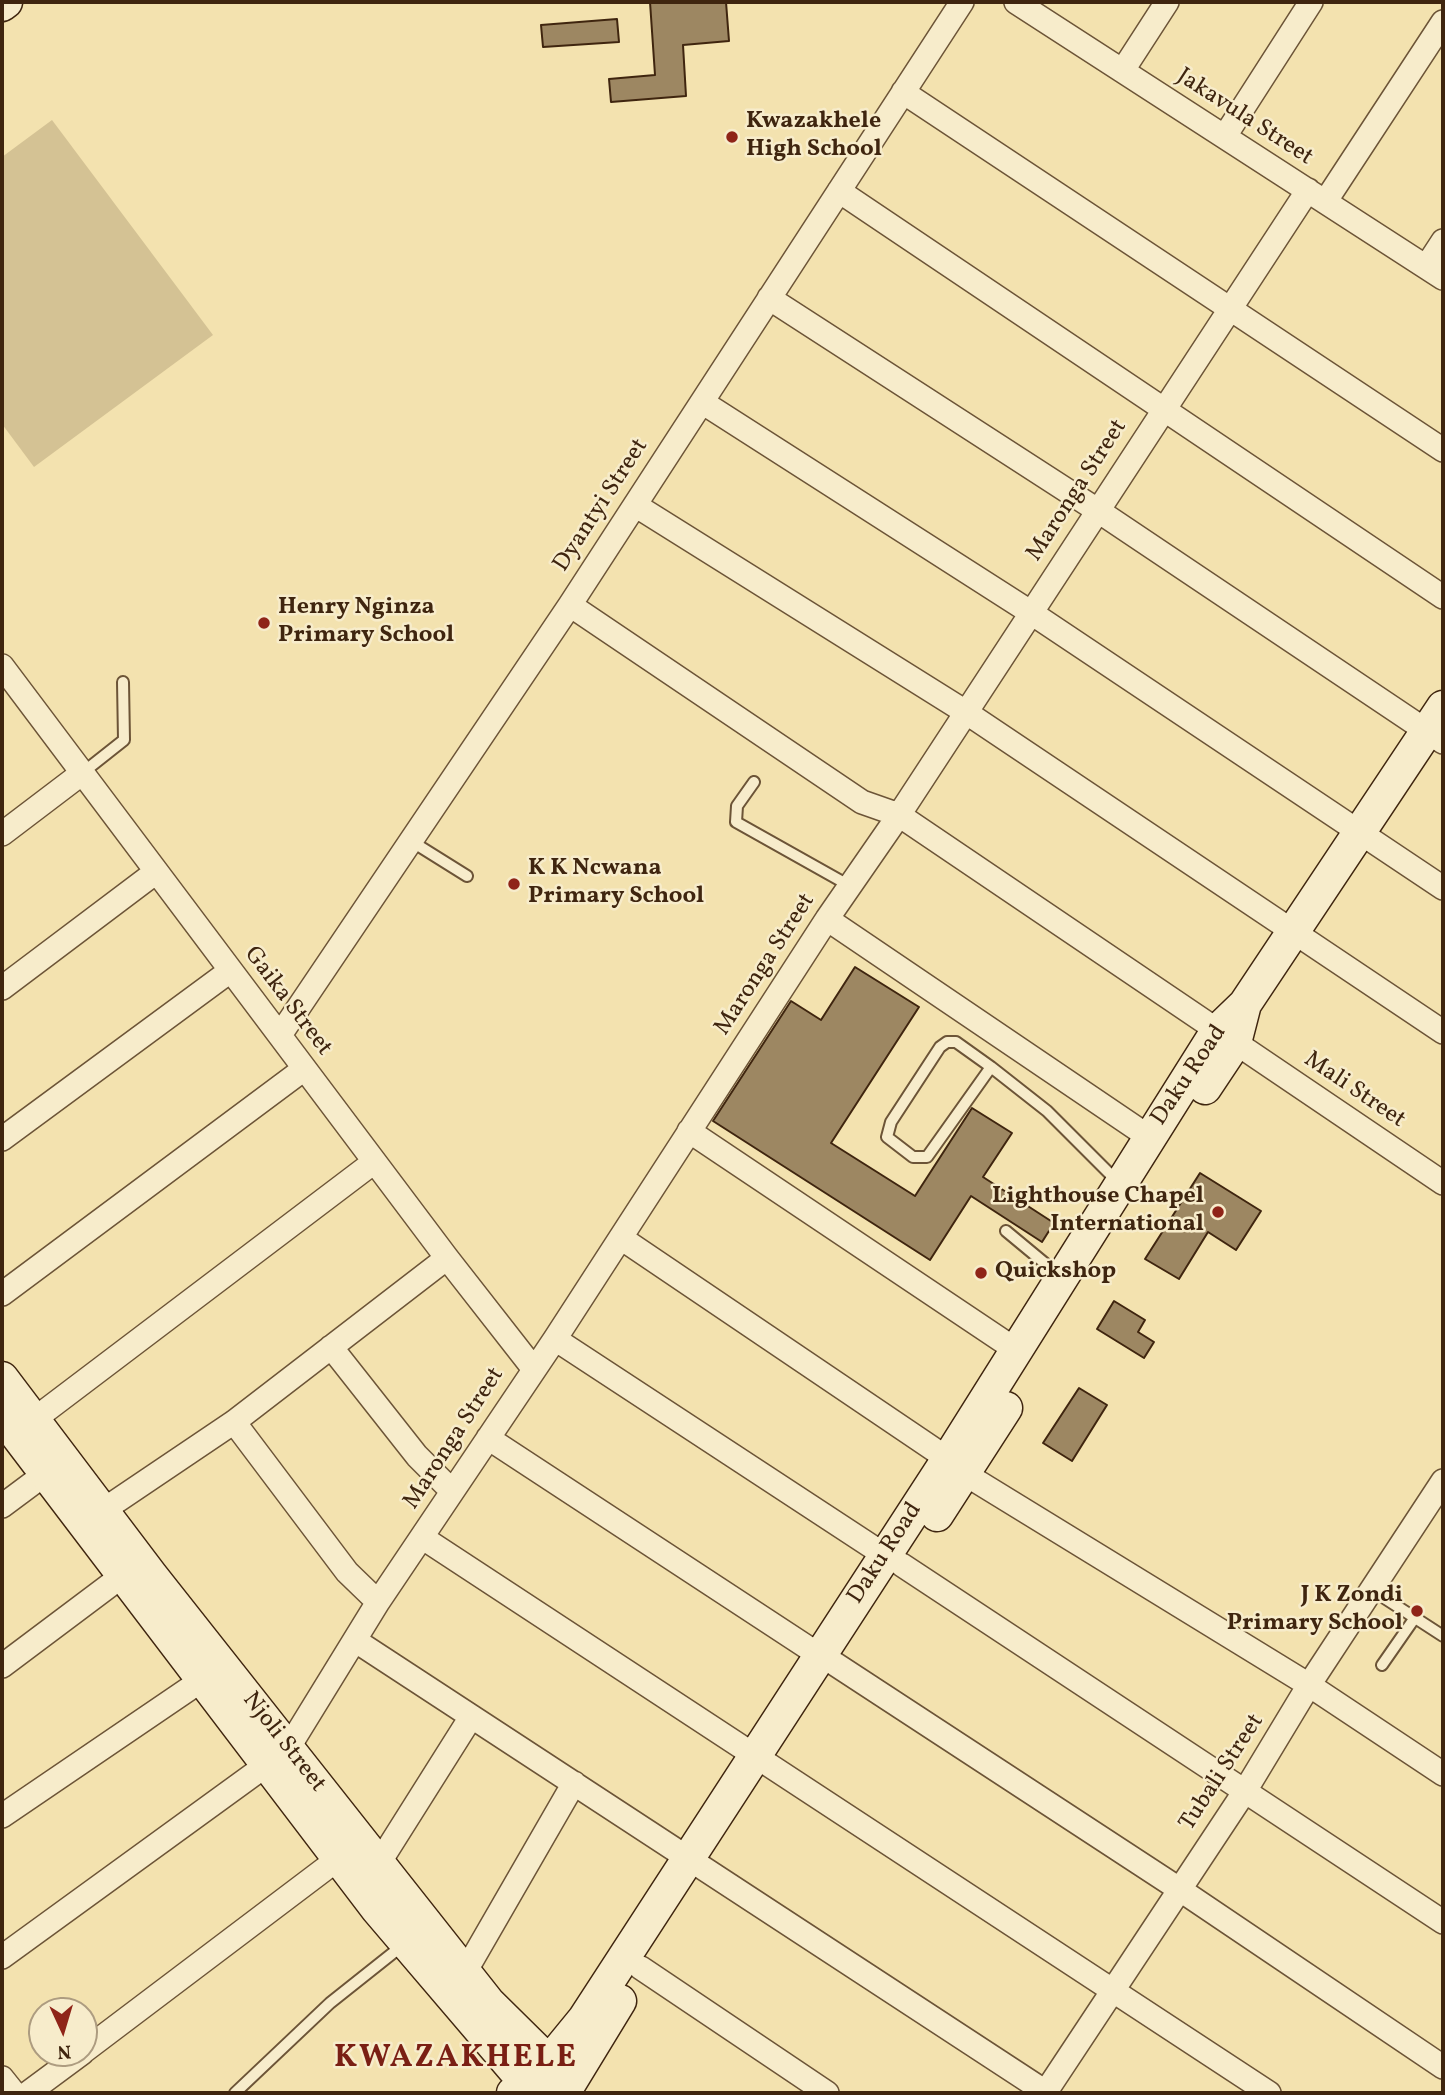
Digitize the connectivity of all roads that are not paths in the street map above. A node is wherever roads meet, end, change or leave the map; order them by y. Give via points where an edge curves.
1 (962, 2) edge
2 (1167, 2) edge
3 (1311, 2) edge
4 (1021, 3) edge
5 (1443, 22) edge
6 (1123, 71) junction
7 (903, 92) junction
8 (1225, 136) junction
9 (839, 191) junction
10 (1317, 196) junction
11 (1443, 241) edge
12 (1435, 272) edge
13 (769, 298) junction
14 (1229, 309) junction
15 (702, 402) junction
16 (1163, 409) junction
17 (1443, 450) edge
18 (635, 505) junction
19 (1097, 510) junction
20 (1443, 597) edge
21 (570, 605) junction
22 (1030, 612) junction
23 (5, 676) edge
24 (124, 682) dead end
25 (964, 711) junction
26 (1438, 726) edge
27 (81, 774) junction
28 (754, 782) dead end
29 (899, 815) junction
30 (1362, 833) junction
31 (2, 834) edge
32 (411, 841) junction
33 (156, 872) junction
34 (467, 876) dead end
35 (850, 886) junction
36 (1443, 888) edge
37 (827, 919) junction
38 (1293, 933) junction
39 (230, 971) junction
40 (2, 988) edge
41 (1443, 1032) edge
42 (280, 1035) junction
43 (1226, 1037) junction
44 (991, 1067) junction
45 (304, 1069) junction
46 (689, 1131) junction
47 (1149, 1137) junction
48 (2, 1139) edge
49 (374, 1162) junction
50 (1443, 1182) edge
51 (1128, 1189) junction
52 (1006, 1231) dead end
53 (621, 1238) junction
54 (447, 1258) junction
55 (1061, 1277) junction
56 (2, 1294) edge
57 (555, 1339) junction
58 (331, 1347) junction
59 (1016, 1350) junction
60 (533, 1368) junction
61 (2, 1378) edge
62 (17, 1418) edge
63 (234, 1422) junction
64 (488, 1437) junction
65 (957, 1467) junction
66 (45, 1474) junction
67 (1443, 1481) edge
68 (452, 1492) junction
69 (2, 1506) edge
70 (102, 1511) junction
71 (423, 1538) junction
72 (894, 1561) junction
73 (122, 1576) junction
74 (1372, 1590) junction
75 (378, 1602) junction
76 (1414, 1619) junction
77 (1443, 1636) edge
78 (356, 1641) junction
79 (827, 1660) junction
80 (1382, 1665) dead end
81 (2, 1666) edge
82 (202, 1680) junction
83 (1309, 1685) junction
84 (471, 1717) junction
85 (277, 1757) junction
86 (759, 1761) junction
87 (1443, 1774) edge
88 (574, 1783) junction
89 (1245, 1791) junction
90 (2, 1816) edge
91 (338, 1859) junction
92 (694, 1861) junction
93 (379, 1863) junction
94 (1179, 1888) junction
95 (1443, 1922) edge
96 (416, 1934) junction
97 (2, 1957) edge
98 (641, 1968) junction
99 (465, 1972) junction
100 (1113, 1990) junction
101 (98, 2041) edge
102 (63, 2067) edge
103 (1443, 2067) edge
104 (2, 2078) edge
105 (565, 2083) edge
106 (523, 2090) edge
107 (14, 2093) edge
108 (29, 2093) edge
109 (235, 2093) edge
110 (827, 2093) edge
111 (1046, 2093) edge
112 (1269, 2093) edge

1 - 7 street, Dyantyi Street
2 - 6 street
3 - 8 street
4 - 6 street, Jakavula Street
5 - 10 street, Maronga Street
6 - 8 street, Jakavula Street
7 - 9 street, Dyantyi Street
7 - 14 street
8 - 10 street, Jakavula Street
9 - 13 street, Dyantyi Street
9 - 16 street
10 - 12 street, Jakavula Street
10 - 14 street, Maronga Street
11 - 12 street
13 - 15 street, Dyantyi Street
13 - 19 street
14 - 16 street, Maronga Street
14 - 17 street
15 - 18 street, Dyantyi Street
15 - 22 street
16 - 19 street, Maronga Street
16 - 20 street
18 - 21 street, Dyantyi Street
18 - 25 street
19 - 22 street, Maronga Street
19 - 26 street
21 - 29 street, Mali Street via 862,802
21 - 32 street, Dyantyi Street
22 - 25 street, Maronga Street
22 - 30 street
23 - 27 street, Gaika Street
24 - 27 lane via 125,736 121,745
25 - 29 street, Maronga Street
25 - 38 street
26 - 30 street, Daku Road
27 - 31 street
27 - 33 street, Gaika Street
28 - 35 lane via 737,806 736,822
29 - 35 street, Maronga Street
29 - 43 street, Mali Street
30 - 36 street
30 - 38 street, Daku Road
32 - 34 lane
32 - 42 street, Dyantyi Street
33 - 39 street, Gaika Street
33 - 40 street
35 - 37 street, Maronga Street
37 - 46 street, Maronga Street
37 - 47 street
38 - 41 street
38 - 43 street, Daku Road
39 - 42 street, Gaika Street
39 - 48 street
42 - 45 street, Gaika Street
43 - 47 street, Daku Road
43 - 50 street, Mali Street
43 - 51 street, Daku Road
44 - 44 lane via 956,1042 944,1043 891,1122 887,1138 913,1157 927,1157
44 - 51 lane via 1046,1111
45 - 49 street, Gaika Street
45 - 56 street
46 - 53 street, Maronga Street
46 - 59 street
47 - 51 street, Daku Road
49 - 54 street, Gaika Street
49 - 62 street
51 - 55 street, Daku Road
51 - 65 street, Daku Road
52 - 55 lane
53 - 57 street, Maronga Street
53 - 65 street
54 - 58 street
54 - 60 street, Gaika Street
55 - 59 street, Daku Road
57 - 60 street, Maronga Street
57 - 72 street
58 - 63 street
58 - 68 street via 417,1456
59 - 65 street, Daku Road
60 - 64 street, Maronga Street
61 - 62 street, Njoli Street
62 - 66 street, Njoli Street
62 - 70 street, Njoli Street
63 - 70 street
63 - 75 street via 347,1572
64 - 68 street, Maronga Street
64 - 79 street
65 - 72 street, Daku Road
65 - 83 street
66 - 69 street
66 - 73 street, Njoli Street
67 - 74 street, Tubali Street
68 - 71 street, Maronga Street
70 - 85 street, Njoli Street
71 - 75 street, Maronga Street
71 - 86 street
72 - 79 street, Daku Road
72 - 89 street
73 - 81 street
73 - 82 street, Njoli Street
74 - 76 lane
74 - 83 street, Tubali Street
75 - 78 street, Maronga Street
76 - 77 lane
76 - 80 lane
78 - 84 street
78 - 85 street, Maronga Street
79 - 86 street, Daku Road
79 - 94 street
82 - 85 street, Njoli Street
82 - 90 street
83 - 87 street
83 - 89 street, Tubali Street
84 - 88 street
84 - 93 street
85 - 91 street, Njoli Street
85 - 93 street, Njoli Street
85 - 97 street
86 - 92 street, Daku Road
86 - 100 street
88 - 92 street
88 - 99 street
89 - 94 street, Tubali Street
89 - 95 street
91 - 96 street, Njoli Street
91 - 101 street
92 - 98 street, Daku Road
92 - 105 street, Daku Road via 584,2019
92 - 111 street
93 - 96 street, Njoli Street
94 - 100 street, Tubali Street
94 - 103 street
96 - 99 street, Njoli Street
96 - 106 street, Njoli Street
96 - 109 lane via 330,2003
98 - 105 street, Daku Road
98 - 110 street
99 - 105 street, Njoli Street
100 - 111 street, Tubali Street
100 - 112 street
102 - 108 street
104 - 107 street
105 - 106 street, Daku Road

